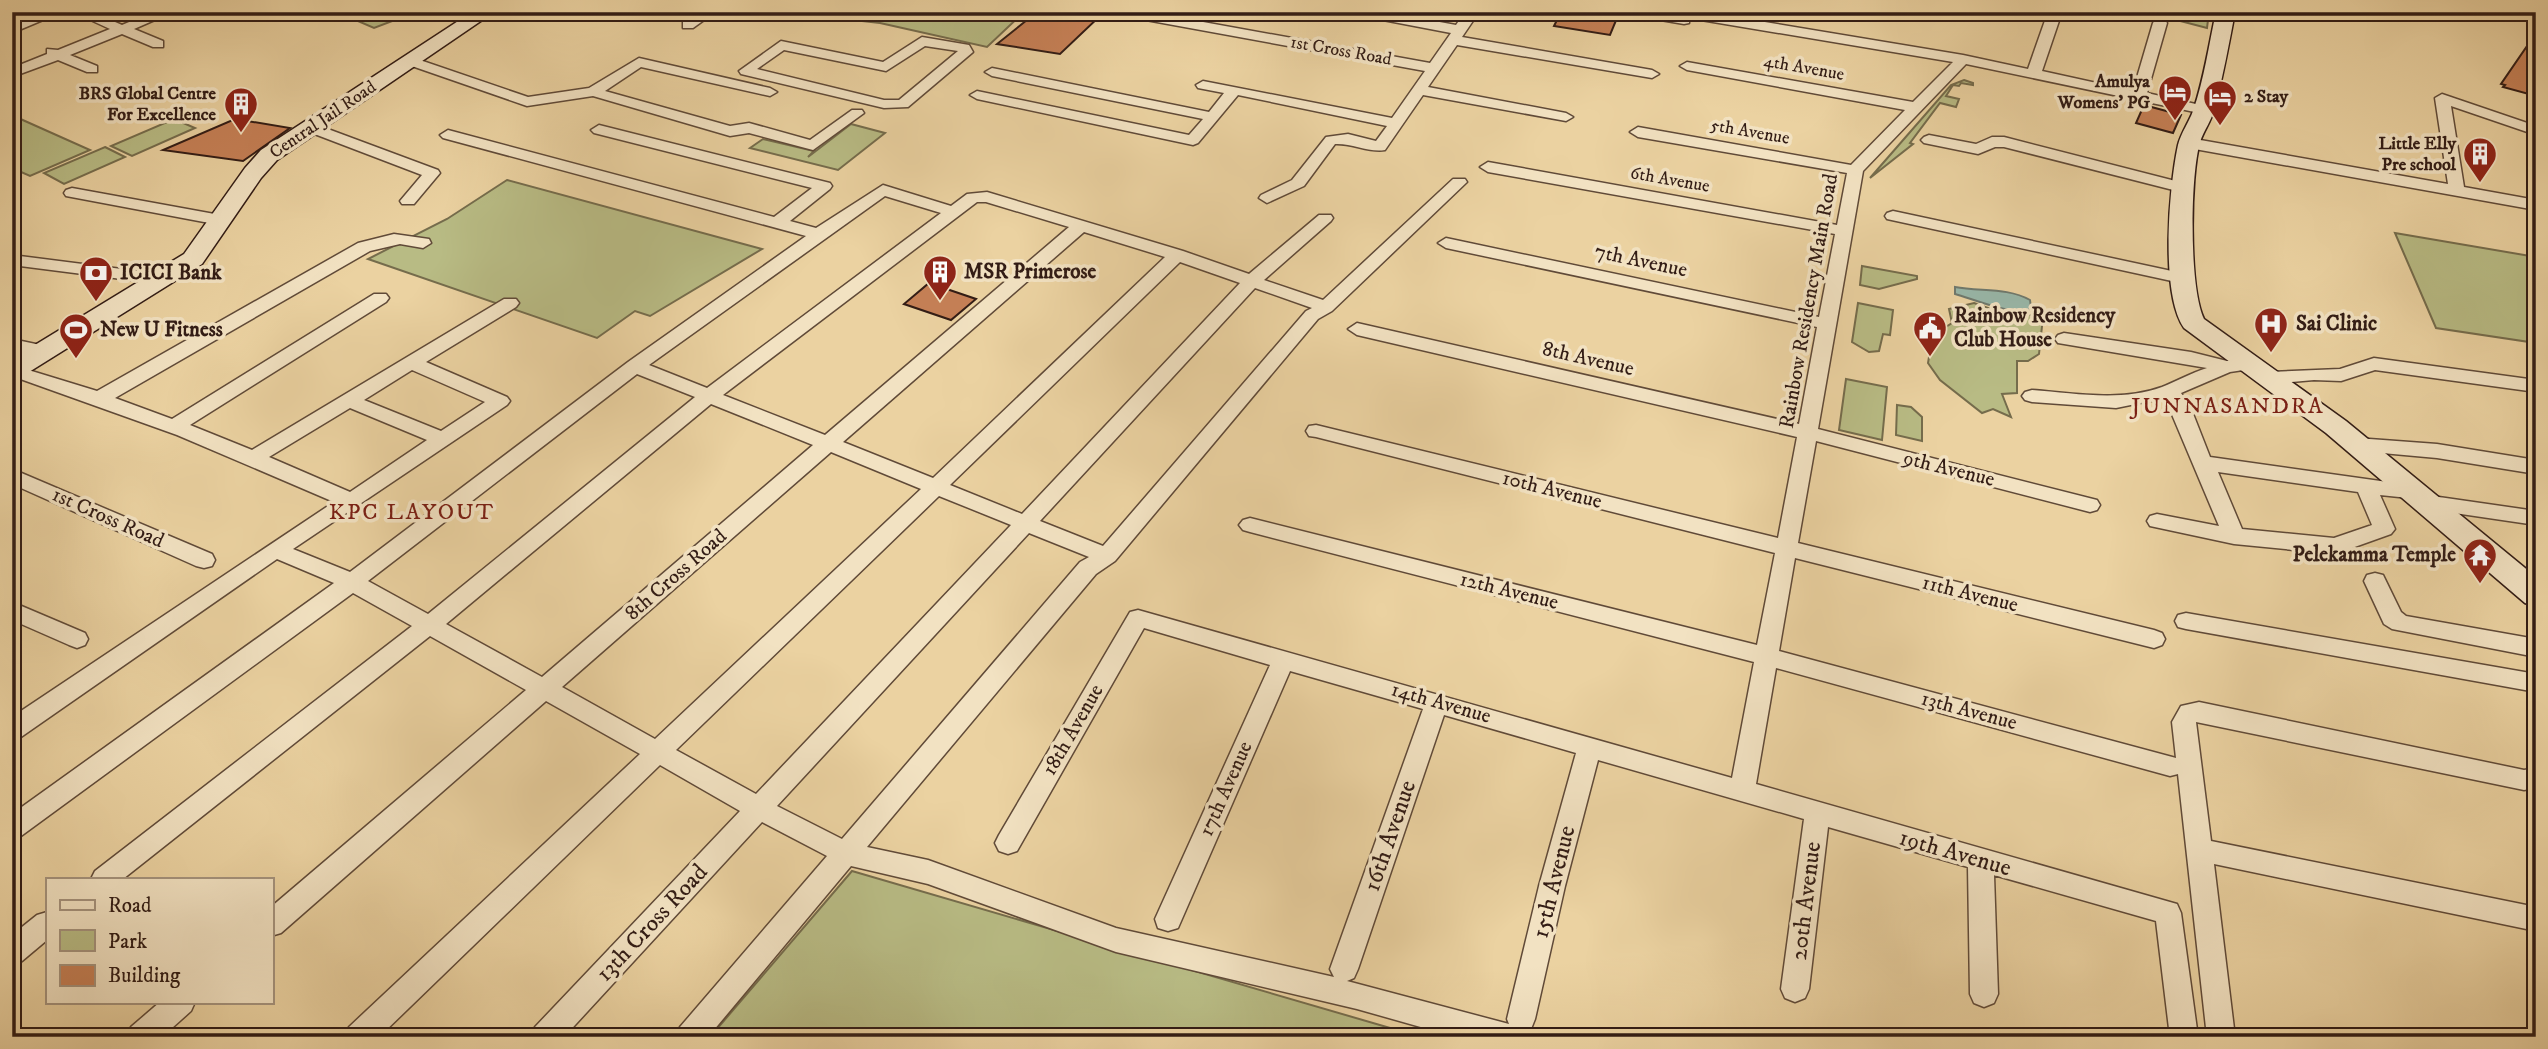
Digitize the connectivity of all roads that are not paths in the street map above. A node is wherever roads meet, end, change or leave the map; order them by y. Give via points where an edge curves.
1 (55, 12) edge
2 (80, 12) edge
3 (166, 12) edge
4 (485, 12) edge
5 (702, 12) edge
6 (1124, 12) edge
7 (1362, 12) edge
8 (1472, 12) edge
9 (1637, 12) edge
10 (2055, 12) edge
11 (2225, 12) edge
12 (1687, 17) edge
13 (2160, 23) dead end
14 (688, 25) dead end
15 (12, 29) edge
16 (121, 30) junction
17 (1456, 35) junction
18 (158, 44) dead end
19 (44, 48) dead end
20 (58, 55) junction
21 (1963, 59) junction
22 (411, 61) junction
23 (1687, 66) dead end
24 (1434, 68) junction
25 (92, 69) dead end
26 (746, 71) junction
27 (992, 72) dead end
28 (12, 73) edge
29 (2034, 73) junction
30 (1652, 74) dead end
31 (705, 77) junction
32 (1203, 85) dead end
33 (1234, 90) junction
34 (1418, 90) junction
35 (593, 92) junction
36 (977, 95) dead end
37 (2139, 95) junction
38 (1914, 107) junction
39 (2204, 110) junction
40 (1213, 117) junction
41 (1566, 117) dead end
42 (1396, 123) junction
43 (309, 127) junction
44 (599, 130) dead end
45 (2536, 131) edge
46 (1638, 132) dead end
47 (448, 135) dead end
48 (1929, 140) dead end
49 (2189, 143) junction
50 (1489, 166) dead end
51 (1855, 170) junction
52 (1459, 182) dead end
53 (2185, 188) junction
54 (2457, 191) junction
55 (72, 193) dead end
56 (1262, 197) dead end
57 (408, 201) dead end
58 (2536, 205) edge
59 (954, 212) junction
60 (1893, 215) dead end
61 (1325, 218) dead end
62 (220, 220) junction
63 (777, 223) junction
64 (1082, 226) junction
65 (1845, 230) junction
66 (819, 234) junction
67 (423, 243) dead end
68 (1446, 243) dead end
69 (1177, 255) junction
70 (12, 260) edge
71 (2180, 278) junction
72 (161, 279) junction
73 (1251, 282) junction
74 (380, 298) dead end
75 (510, 303) dead end
76 (1326, 307) junction
77 (1827, 324) junction
78 (1357, 329) dead end
79 (2064, 339) dead end
80 (12, 345) edge
81 (44, 351) junction
82 (410, 362) junction
83 (635, 366) junction
84 (13, 370) edge
85 (2249, 370) junction
86 (2536, 386) edge
87 (2170, 391) junction
88 (709, 396) junction
89 (2032, 396) dead end
90 (100, 398) junction
91 (348, 400) junction
92 (173, 427) junction
93 (1316, 431) dead end
94 (1808, 433) junction
95 (444, 440) junction
96 (828, 444) junction
97 (2356, 444) junction
98 (255, 457) junction
99 (2204, 463) junction
100 (2536, 467) edge
101 (12, 477) edge
102 (2366, 487) junction
103 (937, 488) junction
104 (2422, 497) junction
105 (351, 501) junction
106 (2090, 505) dead end
107 (2536, 518) edge
108 (2157, 521) dead end
109 (1024, 523) junction
110 (1250, 525) dead end
111 (2234, 536) junction
112 (1787, 549) junction
113 (275, 550) junction
114 (1107, 556) junction
115 (204, 560) dead end
116 (2375, 581) dead end
117 (352, 582) junction
118 (2536, 595) edge
119 (12, 610) edge
120 (1138, 618) joint
121 (2186, 621) dead end
122 (429, 625) junction
123 (78, 639) dead end
124 (2154, 639) dead end
125 (2536, 648) edge
126 (1768, 657) junction
127 (1283, 659) junction
128 (2536, 683) edge
129 (544, 689) junction
130 (1437, 702) junction
131 (12, 730) edge
132 (1590, 746) junction
133 (656, 752) junction
134 (2170, 766) dead end
135 (2536, 778) edge
136 (1742, 793) junction
137 (760, 809) junction
138 (1817, 814) junction
139 (12, 828) edge
140 (1008, 843) dead end
141 (2200, 850) junction
142 (848, 854) junction
143 (1981, 861) junction
144 (105, 878) edge
145 (1168, 919) dead end
146 (2536, 919) edge
147 (273, 922) edge
148 (46, 925) edge
149 (12, 952) edge
150 (1344, 969) dead end
151 (1795, 989) dead end
152 (1984, 994) dead end
153 (179, 1004) edge
154 (1514, 1028) edge
155 (141, 1037) edge
156 (359, 1037) edge
157 (545, 1037) edge
158 (690, 1037) edge
159 (2184, 1037) edge
160 (2221, 1037) edge

1 - 15 street
2 - 16 street
3 - 16 street
4 - 22 street, Central Jail Road
5 - 14 street via 704,15
6 - 24 street, 1st Cross Road
7 - 17 street
8 - 17 street
9 - 12 street
10 - 29 street
11 - 39 street
12 - 21 street
13 - 37 street
16 - 18 street
16 - 20 street
17 - 24 street
17 - 30 street
19 - 20 street
20 - 25 street
20 - 28 street
21 - 29 street
21 - 38 street, Rainbow Residency Main Road
22 - 35 street via 527,102
22 - 43 street, Central Jail Road
23 - 38 street, 4th Avenue
24 - 34 street
26 - 26 street via 781,45 879,67 891,64 922,41 966,52 903,104 884,104
26 - 31 street via 717,69
27 - 40 street
29 - 37 street
31 - 35 street via 639,62
31 - 35 street via 857,113 813,145 749,128 730,131
32 - 33 street
33 - 40 street
33 - 42 street
34 - 41 street
34 - 42 street
36 - 40 street via 1193,140
37 - 39 street
38 - 51 street, Rainbow Residency Main Road
39 - 49 street
42 - 56 street via 1380,147 1331,140 1289,200
43 - 57 street via 432,173
43 - 62 street, Central Jail Road via 269,155
44 - 63 street via 824,186
45 - 54 street via 2442,98
46 - 51 street, 5th Avenue
47 - 63 street
48 - 53 street via 1974,149 2004,142
49 - 53 street
49 - 54 street
50 - 65 street, 6th Avenue
51 - 65 street, Rainbow Residency Main Road
52 - 76 street
53 - 71 street
54 - 58 street
55 - 62 street
59 - 64 street via 973,197 987,197
59 - 66 street via 883,190
59 - 88 street
60 - 71 street
61 - 73 street, 13th Cross Road
62 - 72 street, Central Jail Road via 193,259
63 - 66 street
64 - 69 street
64 - 96 street, 8th Cross Road
65 - 77 street, Rainbow Residency Main Road
66 - 83 street
67 - 90 street via 387,239 364,247
68 - 77 street, 7th Avenue
69 - 73 street
69 - 103 street
70 - 72 street
71 - 85 street via 2193,323
72 - 81 street, Central Jail Road
73 - 76 street
73 - 109 street, 13th Cross Road
74 - 92 street
75 - 82 street
76 - 114 street via 1312,315
77 - 94 street, Rainbow Residency Main Road
78 - 94 street, 8th Avenue
79 - 85 street
80 - 81 street
81 - 84 street, Central Jail Road
82 - 91 street
82 - 95 street via 500,401
83 - 88 street
83 - 117 street
84 - 90 street
85 - 86 street via 2341,375 2374,363
85 - 87 street via 2183,383
85 - 97 street
87 - 89 street via 2116,401
87 - 99 street
88 - 96 street
88 - 122 street
90 - 92 street
91 - 95 street
91 - 98 street
92 - 98 street
93 - 112 street, 10th Avenue
94 - 106 street, 9th Avenue
94 - 112 street, Rainbow Residency Main Road
95 - 105 street
96 - 103 street
96 - 129 street, 8th Cross Road
97 - 100 street
97 - 104 street
98 - 105 street
99 - 102 street
99 - 111 street
101 - 115 street, 1st Cross Road
102 - 104 street
102 - 111 street via 2384,530 2373,535 2334,546
103 - 109 street
103 - 133 street
104 - 107 street
104 - 118 street
105 - 113 street
108 - 111 street
109 - 114 street
109 - 137 street, 13th Cross Road
110 - 126 street, 12th Avenue
112 - 124 street, 11th Avenue
112 - 126 street, Rainbow Residency Main Road
113 - 117 street
113 - 131 street
114 - 142 street via 1088,568
116 - 125 street via 2392,618 2400,623
117 - 122 street
117 - 139 street
119 - 123 street
120 - 127 street, 14th Avenue
120 - 140 street, 18th Avenue
121 - 128 street
122 - 129 street
122 - 144 street
126 - 134 street, 13th Avenue
126 - 136 street, Rainbow Residency Main Road
127 - 130 street, 14th Avenue
127 - 145 street, 17th Avenue
129 - 133 street
129 - 147 street, 8th Cross Road
130 - 132 street, 14th Avenue
130 - 150 street, 16th Avenue
132 - 136 street, 14th Avenue
132 - 154 street, 15th Avenue
133 - 137 street
133 - 156 street
135 - 141 street via 2524,780 2189,713 2184,722
136 - 138 street, 19th Avenue
137 - 142 street
137 - 157 street, 13th Cross Road
138 - 143 street, 19th Avenue
138 - 151 street, 20th Avenue
141 - 146 street
141 - 160 street
142 - 154 street via 928,872 1116,940
142 - 158 street
143 - 152 street
143 - 159 street, 19th Avenue via 2168,914
148 - 149 street
153 - 155 street

